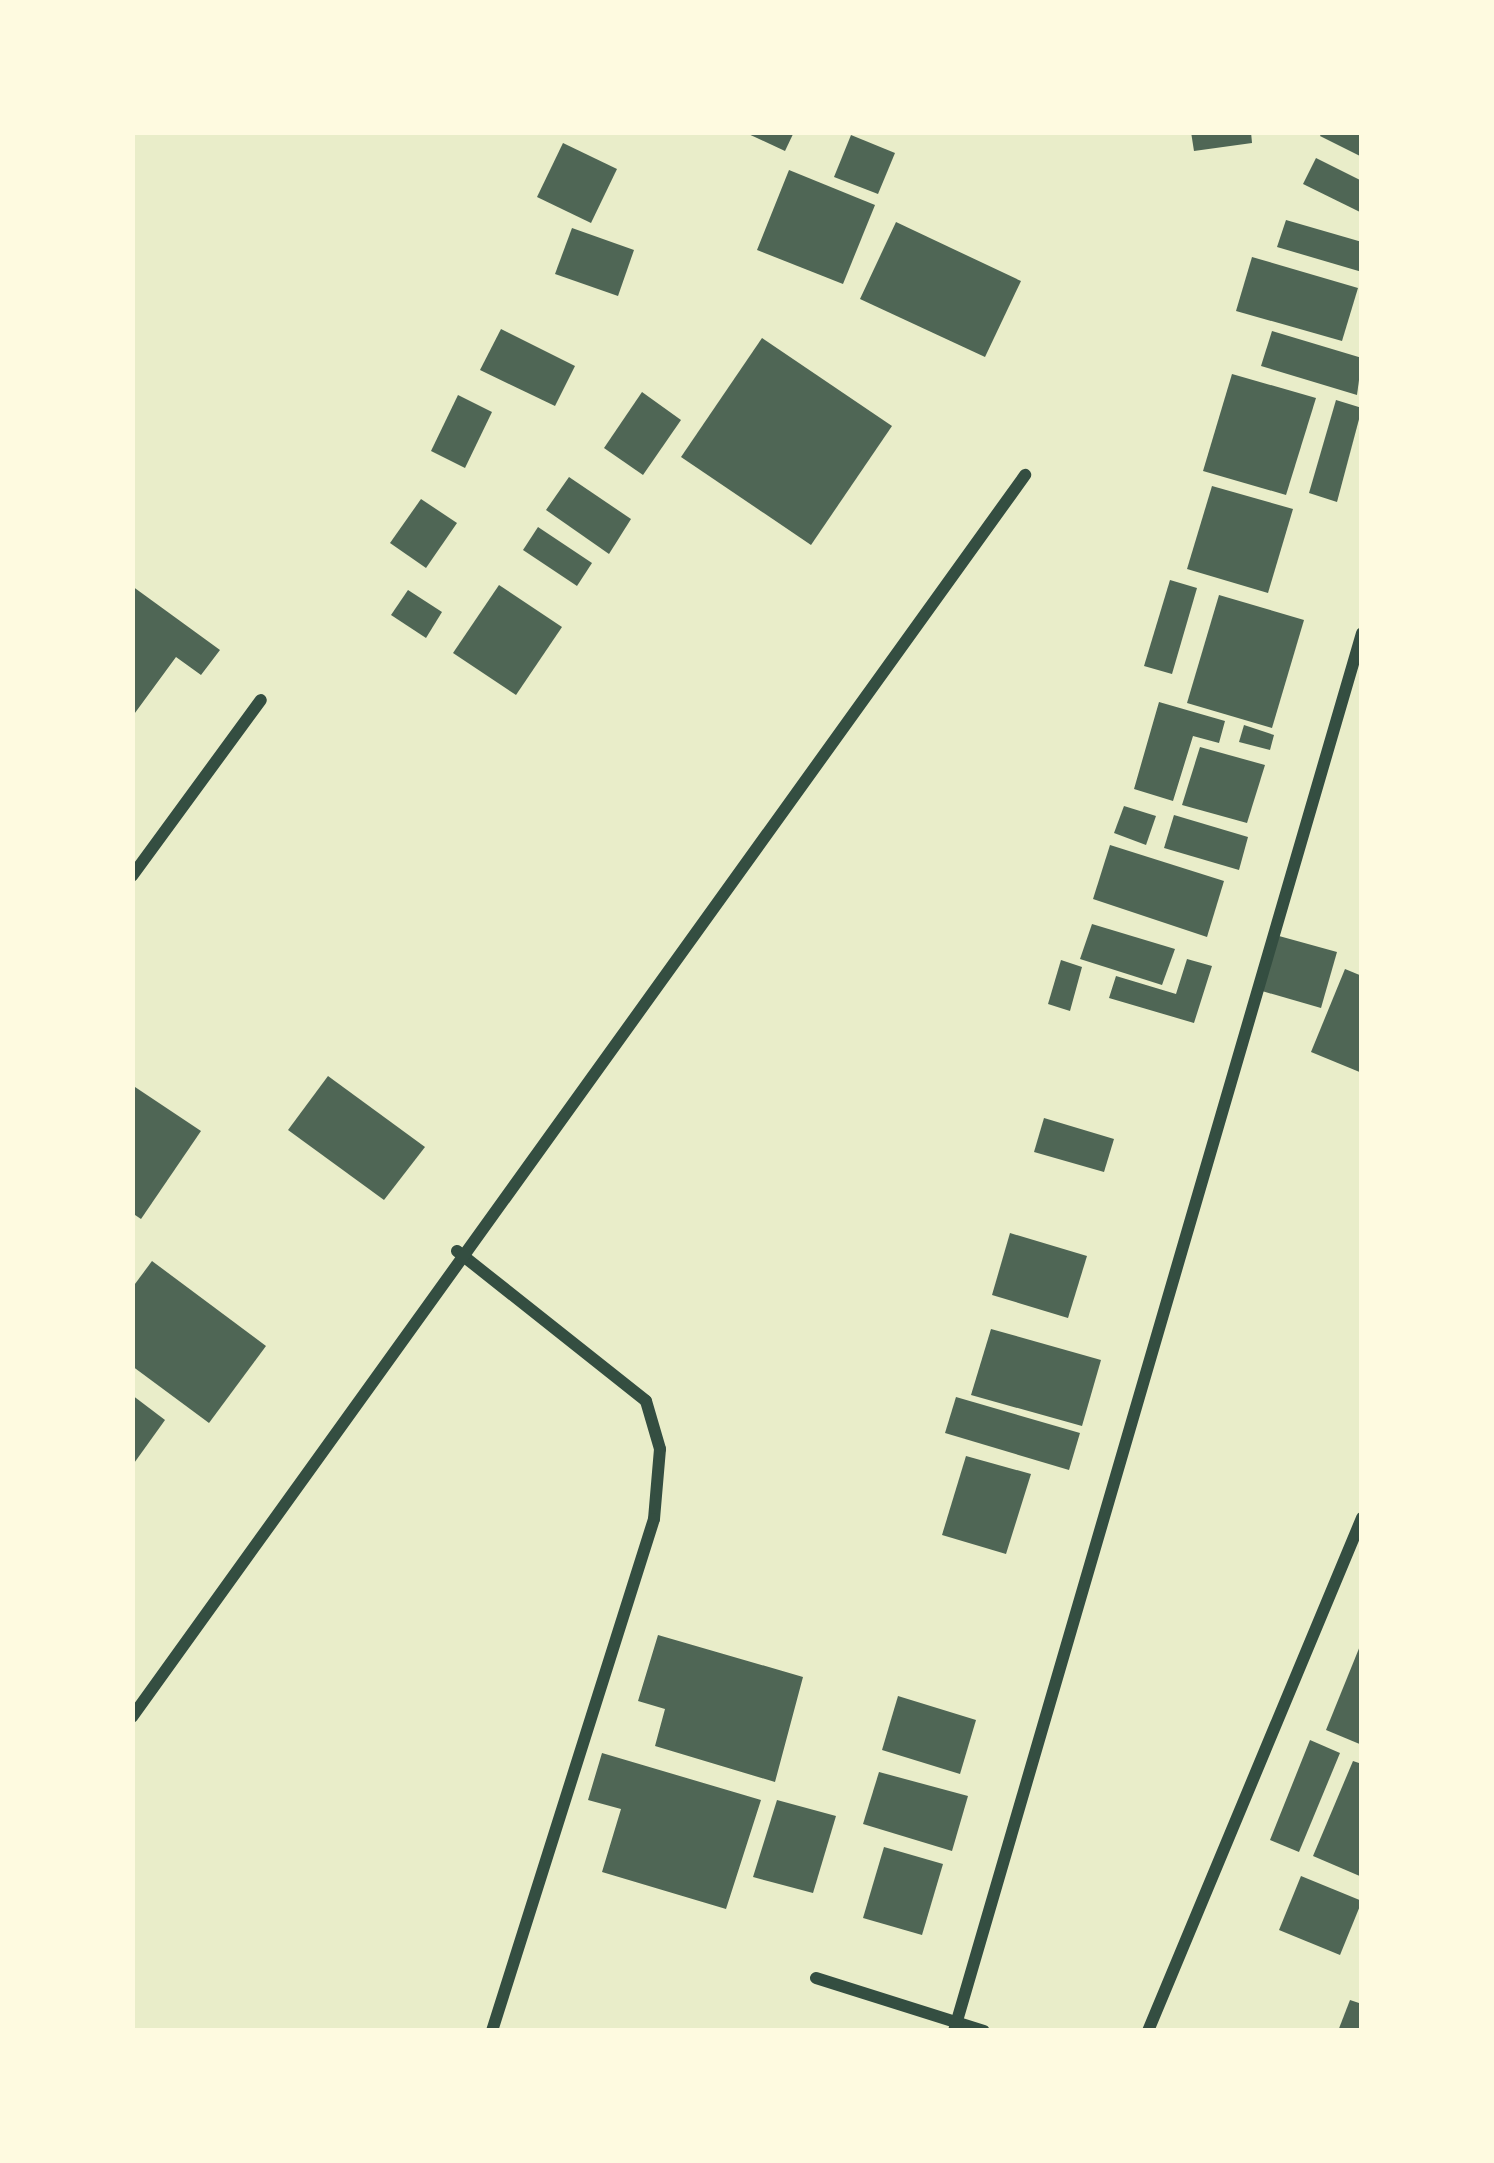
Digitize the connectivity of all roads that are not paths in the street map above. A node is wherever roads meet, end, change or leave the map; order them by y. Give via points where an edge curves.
1 (1024, 475) dead end
2 (1362, 632) edge
3 (261, 700) dead end
4 (132, 876) edge
5 (457, 1251) junction
6 (1362, 1518) edge
7 (132, 1717) edge
8 (816, 1978) dead end
9 (956, 2026) edge
10 (492, 2031) edge
11 (984, 2031) edge
12 (1148, 2031) edge

1 - 5 street
2 - 9 street
3 - 4 street
5 - 7 street
5 - 10 street via 646,1401 660,1449 654,1519
6 - 12 street
8 - 9 street
9 - 11 street

